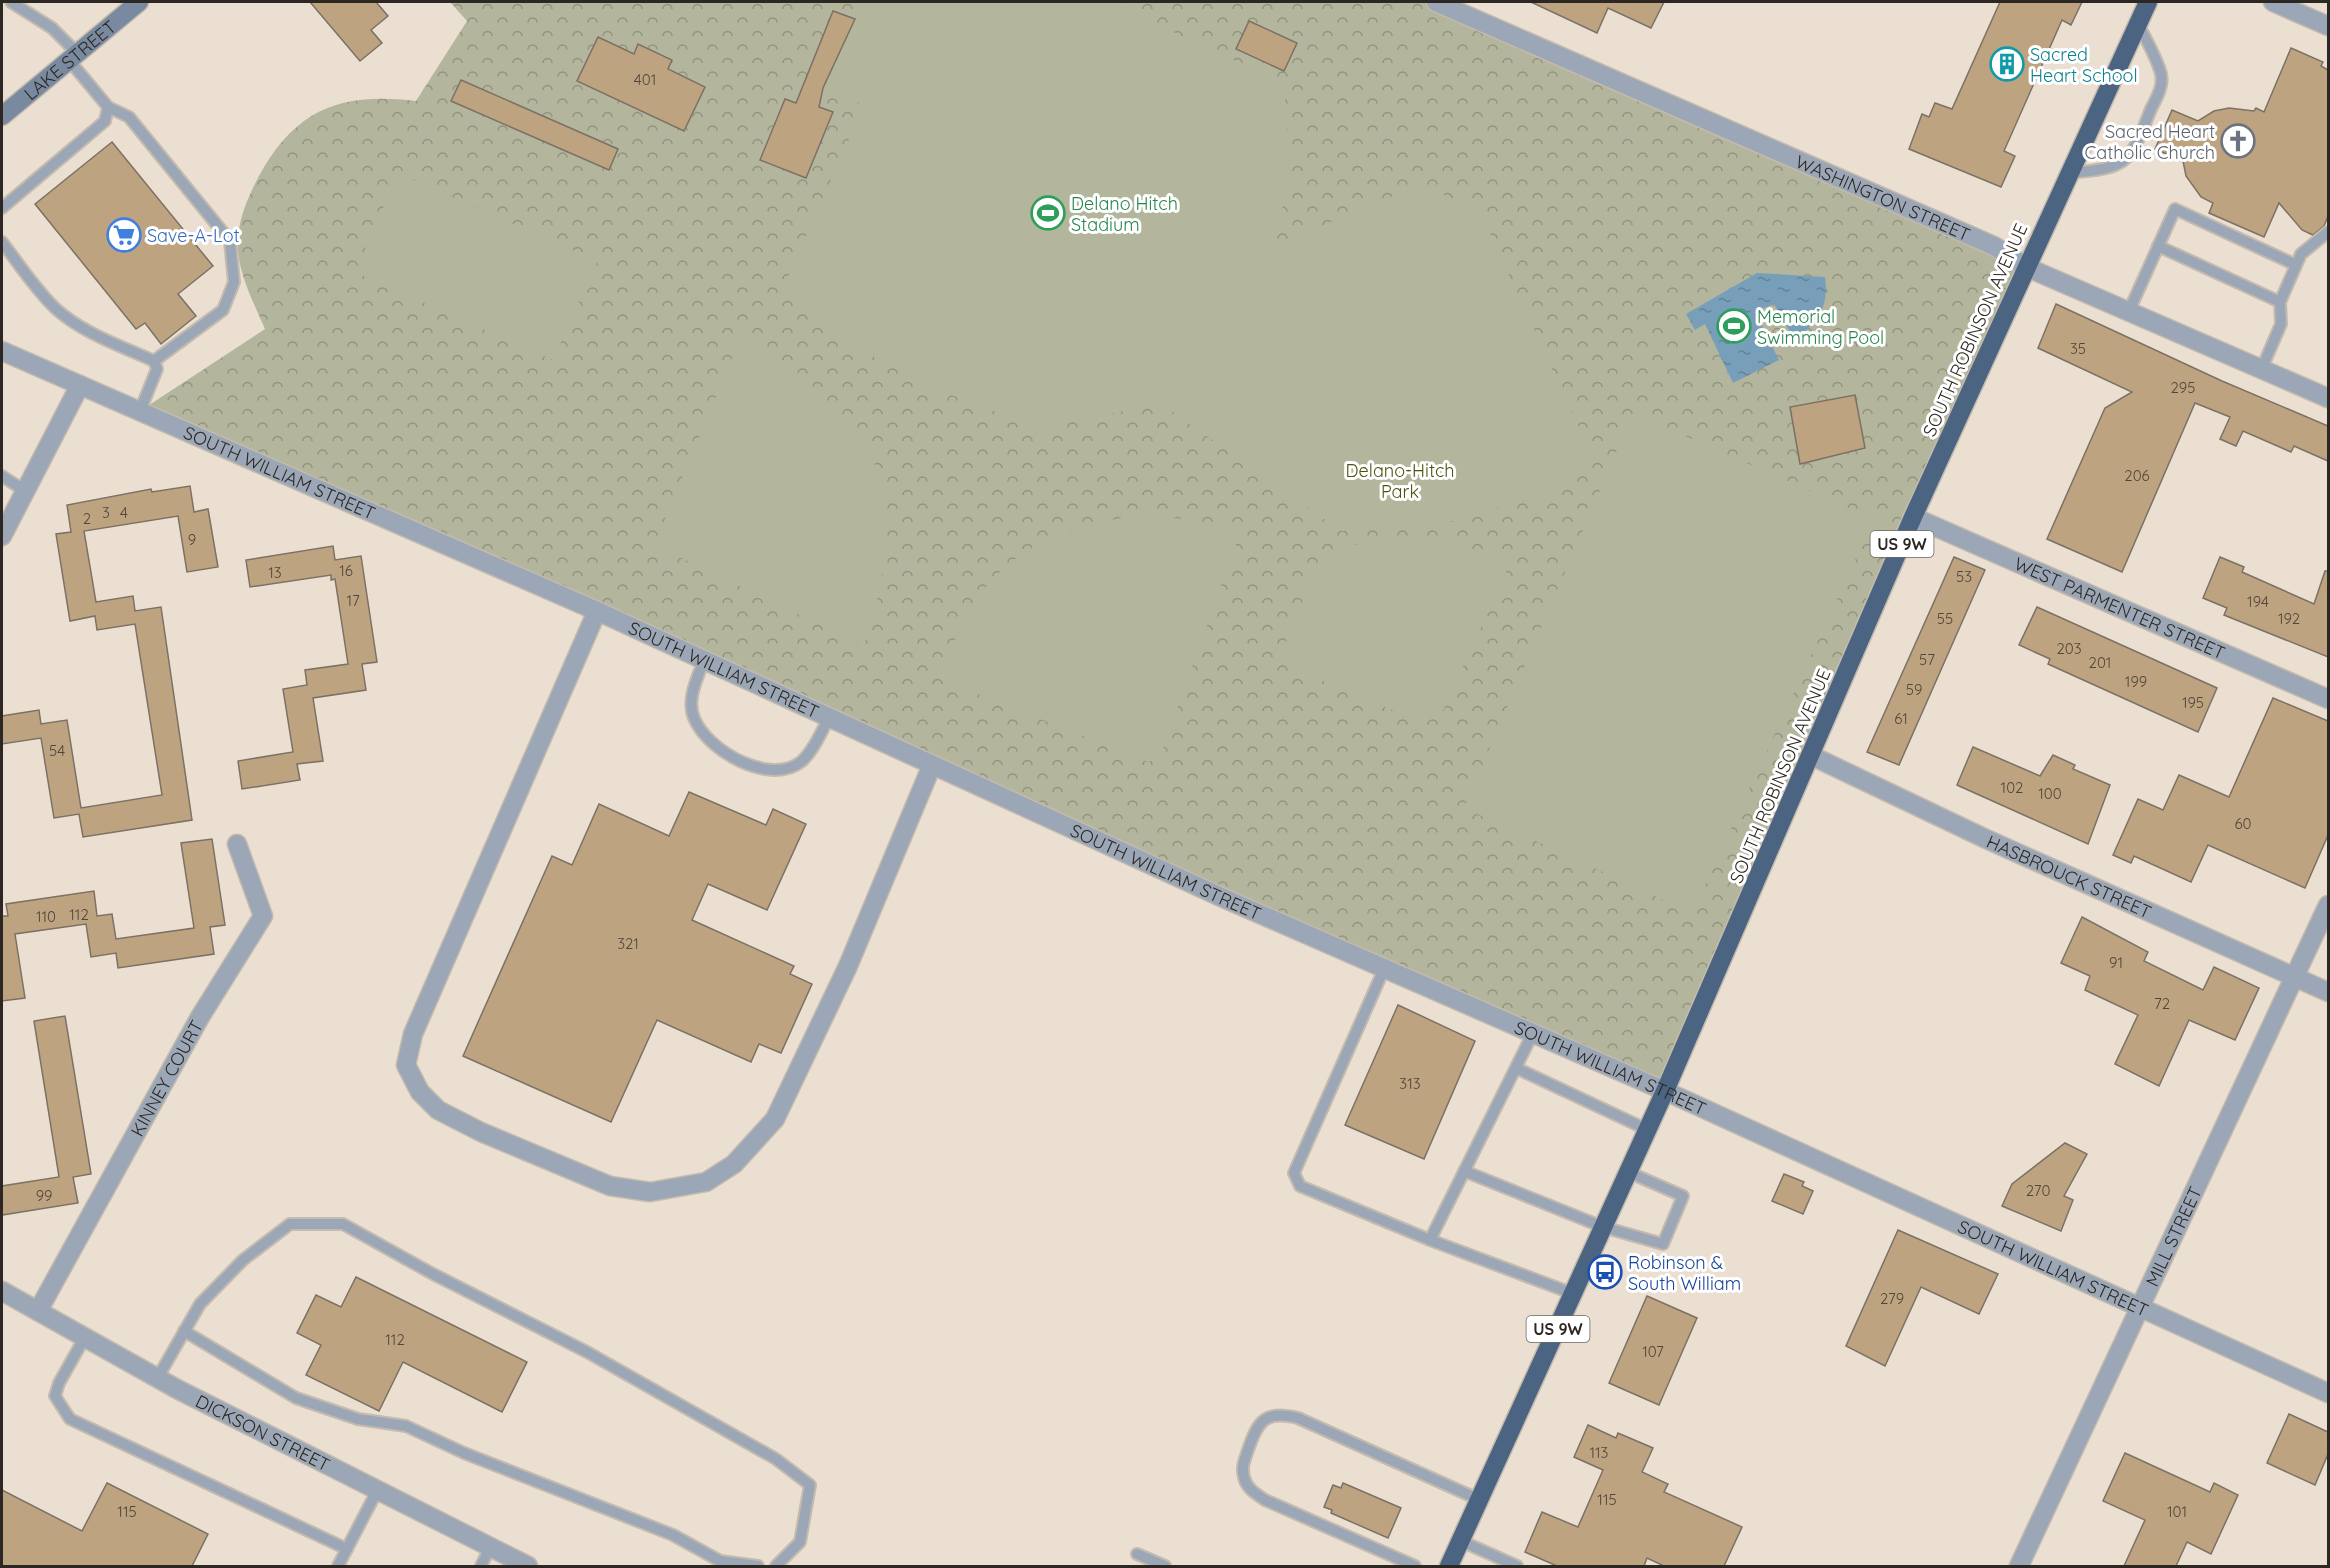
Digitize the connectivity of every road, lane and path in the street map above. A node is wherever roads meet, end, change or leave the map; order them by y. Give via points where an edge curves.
1 (11, 2) edge
2 (139, 2) edge
3 (1436, 2) edge
4 (2148, 2) edge
5 (2273, 2) edge
6 (2138, 23) junction
7 (2328, 26) edge
8 (73, 56) junction
9 (108, 107) junction
10 (2, 116) edge
11 (2069, 173) junction
12 (2, 208) edge
13 (2328, 231) edge
14 (2, 242) edge
15 (2158, 246) junction
16 (2296, 265) junction
17 (2026, 267) junction
18 (2280, 302) junction
19 (2129, 311) junction
20 (2, 351) edge
21 (154, 361) junction
22 (2262, 368) junction
23 (80, 385) junction
24 (2328, 398) edge
25 (140, 411) junction
26 (2, 476) edge
27 (25, 491) junction
28 (1913, 517) junction
29 (2, 536) edge
30 (597, 611) junction
31 (704, 660) junction
32 (2328, 699) edge
33 (829, 718) junction
34 (1812, 756) junction
35 (932, 765) junction
36 (237, 844) dead end
37 (2328, 905) edge
38 (1384, 969) junction
39 (2296, 978) junction
40 (2328, 992) edge
41 (1532, 1035) junction
42 (1516, 1068) junction
43 (1665, 1091) junction
44 (1647, 1130) junction
45 (1464, 1171) junction
46 (1628, 1172) junction
47 (1604, 1227) junction
48 (1430, 1240) junction
49 (2, 1291) edge
50 (1574, 1294) junction
51 (2140, 1308) junction
52 (38, 1311) junction
53 (184, 1331) junction
54 (85, 1337) junction
55 (158, 1378) junction
56 (2328, 1393) edge
57 (377, 1491) junction
58 (1480, 1500) junction
59 (1461, 1541) junction
60 (490, 1548) junction
61 (347, 1549) junction
62 (1137, 1554) dead end
63 (338, 1566) edge
64 (481, 1566) edge
65 (528, 1566) edge
66 (758, 1566) edge
67 (776, 1566) edge
68 (1165, 1566) edge
69 (1415, 1566) edge
70 (1449, 1566) edge
71 (1517, 1566) edge
72 (2019, 1566) edge

1 - 8 lane via 52,28
2 - 8 main road, LAKE STREET
3 - 17 street, WASHINGTON STREET via 1994,246
4 - 6 highway, SOUTH ROBINSON AVENUE / US 9W
5 - 7 street
6 - 11 highway, SOUTH ROBINSON AVENUE / US 9W
6 - 11 lane via 2162,75 2161,87 2135,148 2126,160 2108,170
8 - 9 lane
8 - 10 main road, LAKE STREET
9 - 12 lane via 105,121
9 - 21 lane via 129,117 230,241 234,282 223,310
11 - 17 highway, SOUTH ROBINSON AVENUE / US 9W
13 - 16 lane via 2301,254
14 - 21 lane via 55,307 72,321
15 - 16 lane via 2175,209
15 - 18 lane
15 - 19 lane
16 - 18 lane
17 - 19 street, WASHINGTON STREET
17 - 28 highway, SOUTH ROBINSON AVENUE / US 9W
18 - 22 lane via 2281,324
19 - 22 street, WASHINGTON STREET
20 - 23 street, SOUTH WILLIAM STREET
21 - 25 lane via 158,369
22 - 24 street, WASHINGTON STREET
23 - 25 street, SOUTH WILLIAM STREET
23 - 27 street
25 - 30 street, SOUTH WILLIAM STREET
26 - 27 lane
27 - 29 street
28 - 32 street, WEST PARMENTER STREET
28 - 34 highway, SOUTH ROBINSON AVENUE / US 9W
30 - 31 street, SOUTH WILLIAM STREET
30 - 35 street via 413,1034 406,1065 420,1092 438,1110 482,1132 610,1186 650,1192 706,1182 734,1164 774,1119 848,966
31 - 33 street, SOUTH WILLIAM STREET
31 - 33 lane via 691,697 693,716 714,747 730,756 779,770 800,762
33 - 35 street, SOUTH WILLIAM STREET
34 - 39 street, HASBROUCK STREET
34 - 43 highway, SOUTH ROBINSON AVENUE / US 9W
35 - 38 street, SOUTH WILLIAM STREET
36 - 52 street, KINNEY COURT via 263,916 200,1017
37 - 39 street, MILL STREET
38 - 41 street, SOUTH WILLIAM STREET
38 - 48 lane via 1294,1173 1300,1186
39 - 40 street, HASBROUCK STREET
39 - 51 street, MILL STREET
41 - 42 lane
41 - 43 street, SOUTH WILLIAM STREET
42 - 44 lane
42 - 45 lane
43 - 44 highway, SOUTH ROBINSON AVENUE / US 9W
43 - 51 street, SOUTH WILLIAM STREET
44 - 46 highway, SOUTH ROBINSON AVENUE / US 9W
45 - 47 lane
45 - 48 lane
46 - 47 highway, SOUTH ROBINSON AVENUE / US 9W
46 - 47 lane via 1683,1196 1663,1244
47 - 50 highway, SOUTH ROBINSON AVENUE / US 9W
48 - 50 lane
49 - 52 street, DICKSON STREET
50 - 58 highway, SOUTH ROBINSON AVENUE / US 9W
51 - 56 street, SOUTH WILLIAM STREET
51 - 72 street, MILL STREET
52 - 54 street, DICKSON STREET
53 - 55 lane
53 - 66 lane via 296,1398 358,1419 406,1425 464,1454 673,1535 720,1561
53 - 67 lane via 200,1304 243,1260 290,1224 344,1224 587,1352 776,1459 810,1485 800,1542
54 - 55 street, DICKSON STREET
54 - 61 lane via 55,1396 70,1419
55 - 57 street, DICKSON STREET
57 - 60 street, DICKSON STREET
57 - 61 lane
58 - 59 highway, SOUTH ROBINSON AVENUE / US 9W
58 - 69 lane via 1298,1418 1281,1413 1259,1423 1243,1465 1244,1479 1251,1491
59 - 70 highway, SOUTH ROBINSON AVENUE / US 9W
59 - 71 lane
60 - 64 lane
60 - 65 street, DICKSON STREET
61 - 63 lane
62 - 68 lane

